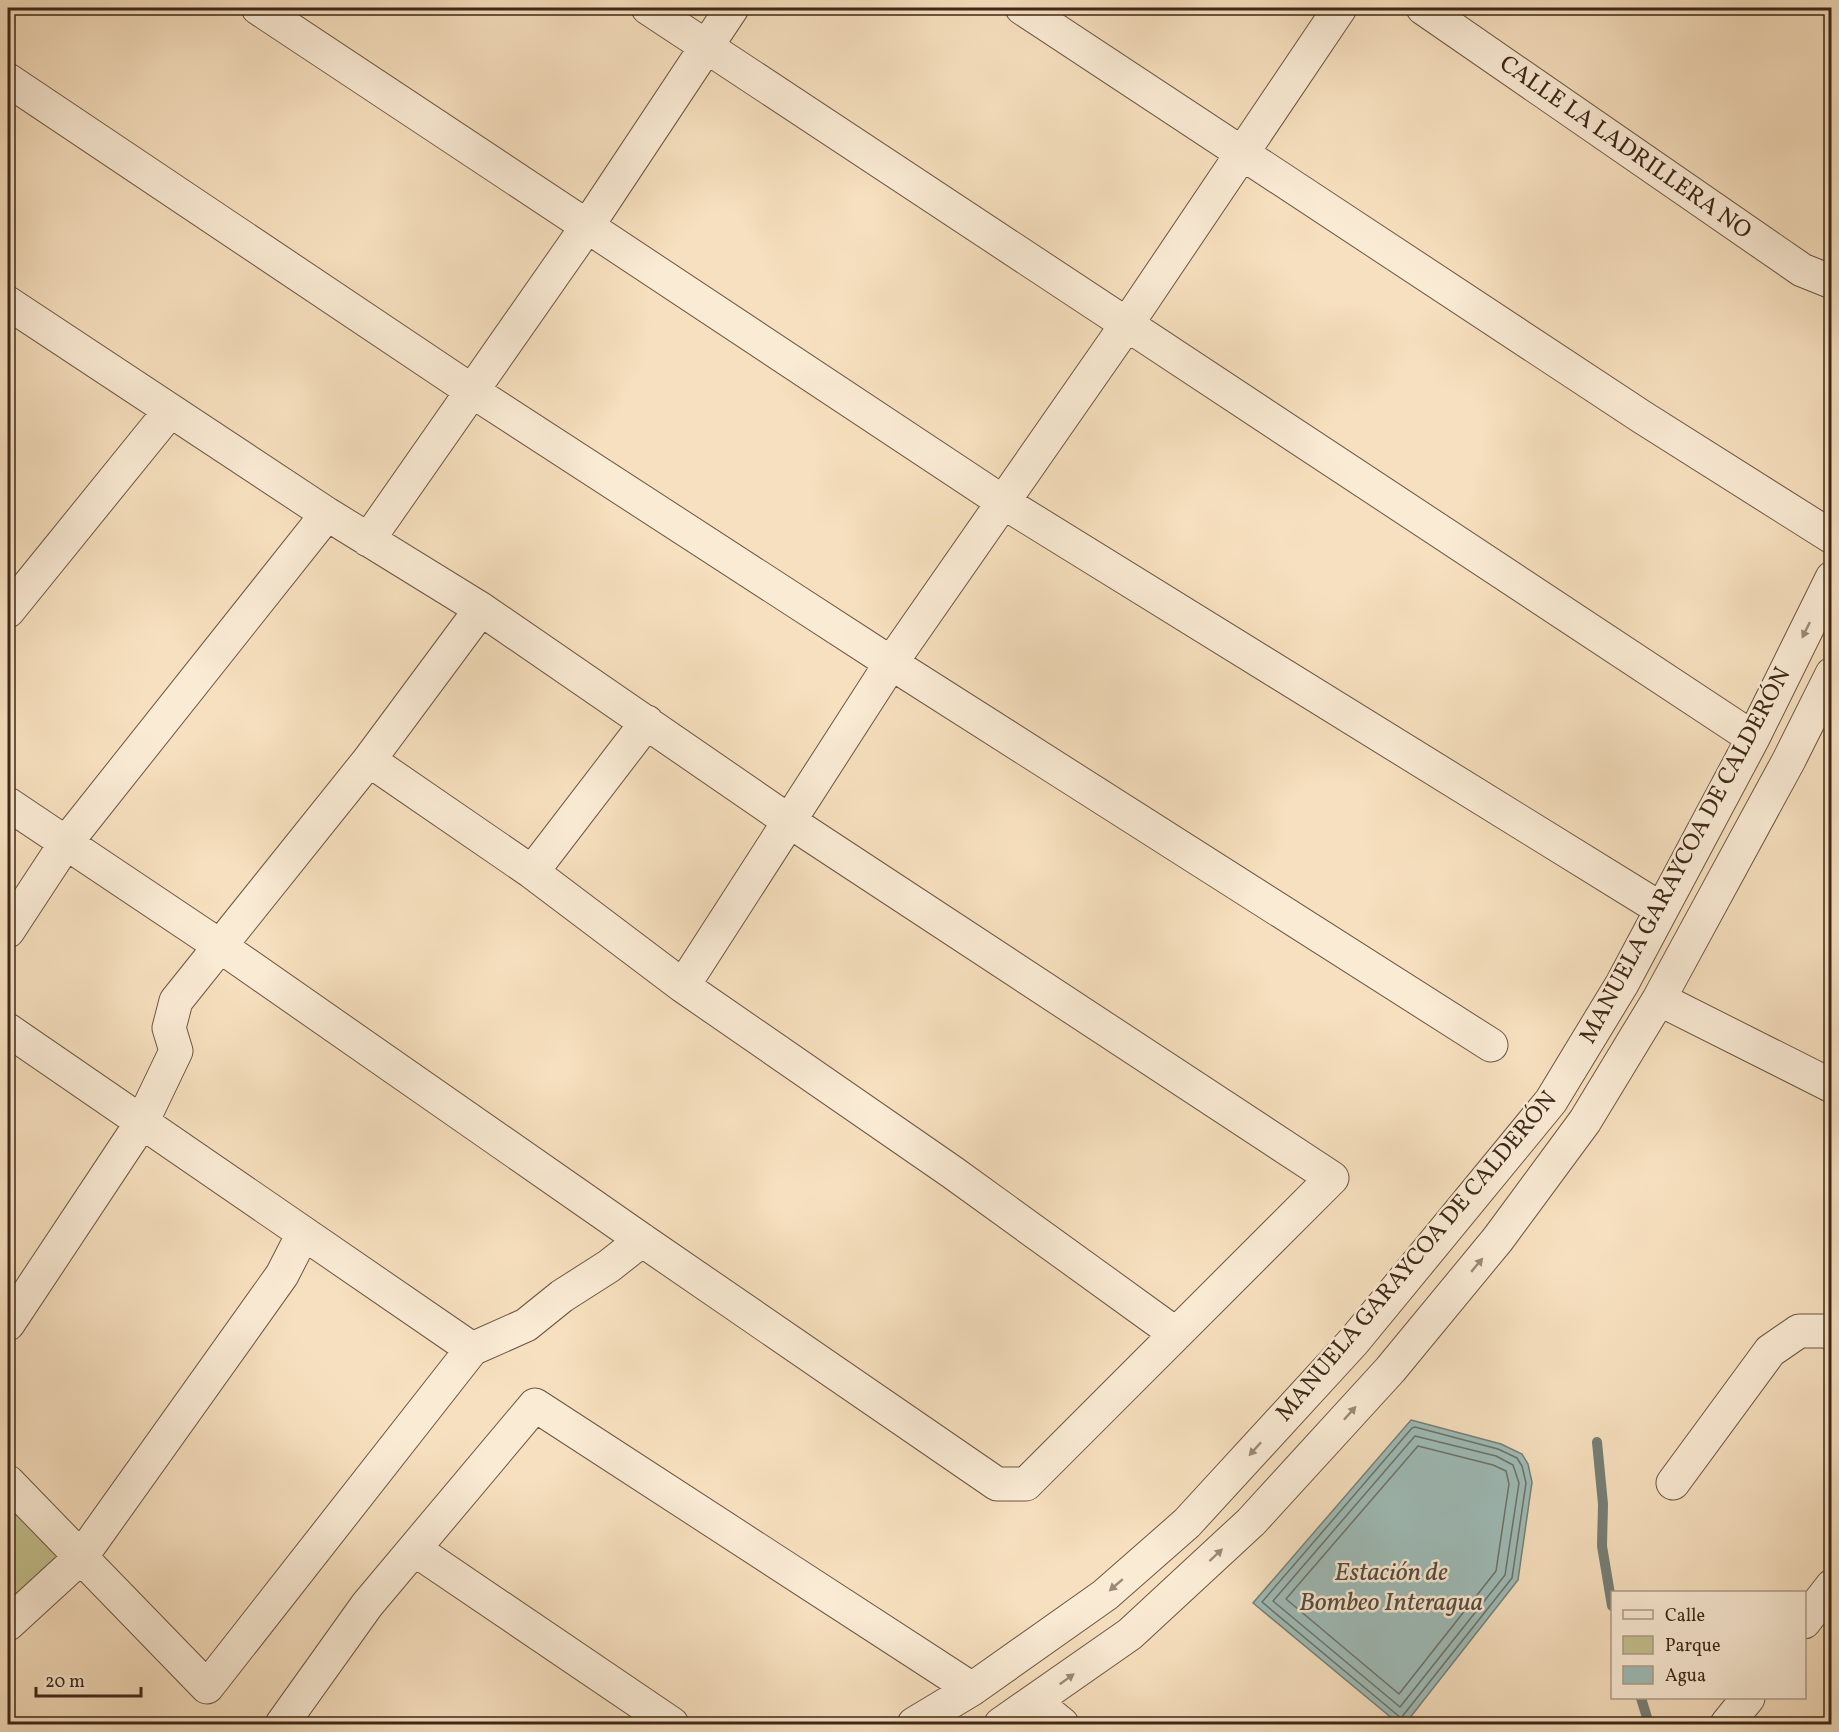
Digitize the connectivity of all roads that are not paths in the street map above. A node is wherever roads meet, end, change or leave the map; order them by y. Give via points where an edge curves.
1 (258, 8) edge
2 (648, 8) edge
3 (732, 8) edge
4 (1022, 8) edge
5 (1340, 8) edge
6 (1423, 8) edge
7 (707, 46) junction
8 (8, 80) edge
9 (1242, 153) junction
10 (588, 225) junction
11 (1832, 282) edge
12 (8, 304) edge
13 (1127, 324) junction
14 (472, 391) junction
15 (170, 411) junction
16 (1003, 502) junction
17 (327, 514) junction
18 (1832, 537) edge
19 (368, 540) junction
20 (1832, 578) edge
21 (480, 609) junction
22 (8, 610) edge
23 (891, 663) junction
24 (1832, 674) edge
25 (647, 722) junction
26 (1753, 738) junction
27 (369, 760) junction
28 (8, 804) edge
29 (789, 820) junction
30 (65, 844) junction
31 (532, 872) junction
32 (1661, 909) junction
33 (8, 931) edge
34 (220, 946) junction
35 (683, 986) junction
36 (1659, 999) junction
37 (8, 1030) edge
38 (1491, 1045) dead end
39 (1832, 1086) edge
40 (142, 1122) junction
41 (303, 1234) junction
42 (642, 1240) junction
43 (8, 1324) edge
44 (1176, 1334) junction
45 (1832, 1334) edge
46 (472, 1349) junction
47 (8, 1482) edge
48 (1673, 1483) dead end
49 (414, 1549) junction
50 (81, 1557) junction
51 (1832, 1586) edge
52 (1806, 1619) edge
53 (8, 1624) edge
54 (972, 1689) junction
55 (1747, 1699) edge
56 (1035, 1702) junction
57 (282, 1725) edge
58 (672, 1725) edge
59 (914, 1725) edge
60 (1001, 1725) edge
61 (1062, 1725) edge
62 (1728, 1725) edge

1 - 10 street
2 - 7 street
3 - 7 street
4 - 9 street
5 - 9 street
6 - 11 street, CALLE LA LADRILLERA NO via 1802,270
7 - 10 street
7 - 13 street
8 - 14 street
9 - 13 street
9 - 18 street via 1642,417
10 - 14 street
10 - 16 street
12 - 15 street
13 - 16 street
13 - 26 street
14 - 19 street
14 - 23 street
15 - 17 street
15 - 22 street
16 - 23 street
16 - 32 street
17 - 19 street
17 - 30 street
19 - 21 street
20 -> 26 street, MANUELA GARAYCOA DE CALDERÓN
21 - 25 street
21 - 27 street
23 - 29 street
23 - 38 street
24 - 36 street, MANUELA GARAYCOA DE CALDERÓN
25 - 29 street
25 - 31 street
26 - 32 street, MANUELA GARAYCOA DE CALDERÓN
27 - 31 street
27 - 34 street
28 - 30 street
29 - 35 street
29 - 44 street via 1332,1178
30 - 33 street
30 - 34 street
31 - 35 street
32 -> 54 street, MANUELA GARAYCOA DE CALDERÓN via 1622,984 1551,1101 1354,1341 1187,1523 1105,1595
34 - 40 street via 176,1002 169,1028 176,1051
34 - 42 street
35 - 44 street via 952,1172
36 - 39 street
56 -> 36 street, MANUELA GARAYCOA DE CALDERÓN via 1130,1634 1251,1522 1390,1370 1541,1182 1585,1121
37 - 40 street
40 - 41 street
40 - 43 street
41 - 46 street
41 - 50 street via 282,1275
42 - 44 street via 997,1484 1026,1484
42 - 46 street via 526,1325
45 - 48 street via 1798,1331 1770,1351
46 - 50 street via 207,1687
47 - 50 street
49 - 54 street via 536,1405
49 - 57 street via 367,1605
49 - 58 street
50 - 53 street
51 - 52 street
54 - 59 street, MANUELA GARAYCOA DE CALDERÓN
55 - 62 street
56 - 60 street, MANUELA GARAYCOA DE CALDERÓN
56 - 61 street

